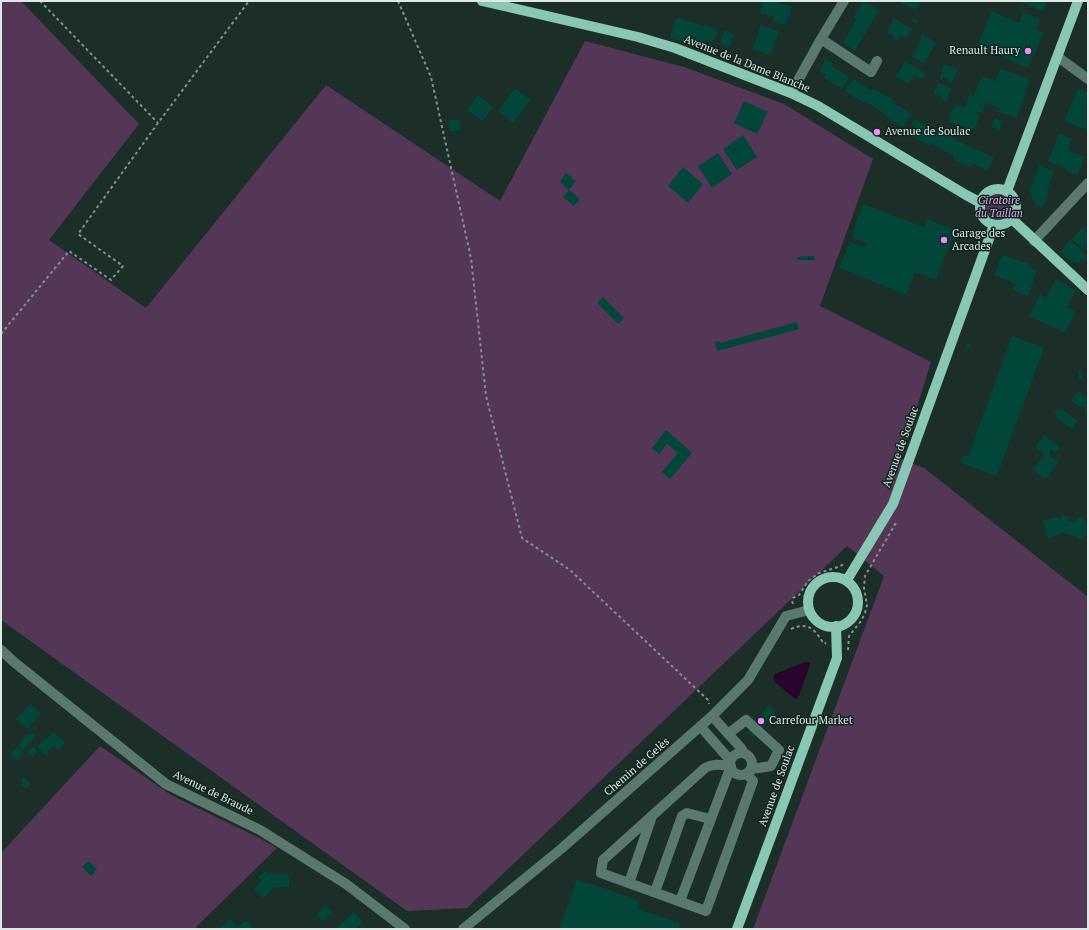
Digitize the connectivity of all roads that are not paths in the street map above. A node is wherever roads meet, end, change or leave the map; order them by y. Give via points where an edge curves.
1 (482, 1) edge
2 (844, 1) edge
3 (1078, 1) edge
4 (821, 39) junction
5 (1058, 57) junction
6 (877, 61) dead end
7 (1088, 79) edge
8 (791, 93) junction
9 (1088, 183) edge
10 (1008, 192) junction
11 (981, 203) junction
12 (1012, 219) junction
13 (994, 225) junction
14 (1034, 241) junction
15 (1088, 290) edge
16 (847, 580) junction
17 (809, 610) junction
18 (836, 626) junction
19 (1, 650) edge
20 (712, 716) junction
21 (700, 727) junction
22 (728, 734) junction
23 (744, 754) junction
24 (731, 763) junction
25 (749, 771) junction
26 (652, 817) junction
27 (710, 819) junction
28 (629, 883) junction
29 (655, 892) junction
30 (680, 901) junction
31 (405, 929) edge
32 (463, 929) edge
33 (737, 929) edge

1 - 8 main road, Avenue de la Dame Blanche via 675,48
2 - 4 street
3 - 5 main road
4 - 6 street via 871,72
4 - 8 street
5 - 7 street
5 - 10 main road
8 - 11 main road, Avenue de la Dame Blanche via 818,106
9 - 14 street
10 - 11 main road via 996,189 990,191
10 - 12 main road via 1014,197 1016,205
11 - 13 main road via 982,216
12 - 13 main road via 1005,224
12 - 14 main road
13 - 16 main road, Avenue de Soulac via 893,504
14 - 15 main road
16 - 17 main road via 829,577 820,580 811,589 808,597
16 - 18 main road via 856,591 856,610 845,624
17 - 18 main road via 813,618 822,624
17 - 20 street, Chemin de Gelès via 786,616 748,680
18 - 33 main road, Avenue de Soulac via 837,658
19 - 31 street, Avenue de Braude via 166,784 260,830 346,884
20 - 21 street, Chemin de Gelès
20 - 22 street
21 - 24 street
21 - 32 street, Chemin de Gelès via 561,849
22 - 23 street
22 - 25 street via 746,720 779,750 772,766
23 - 24 street via 737,754
23 - 25 street via 752,761
24 - 25 street via 737,774
24 - 26 street via 710,765 705,768
24 - 27 street
25 - 30 street via 753,781 706,910
26 - 28 street
26 - 28 street via 603,860 601,873
27 - 29 street via 687,813 682,816
27 - 30 street
28 - 29 street
29 - 30 street

